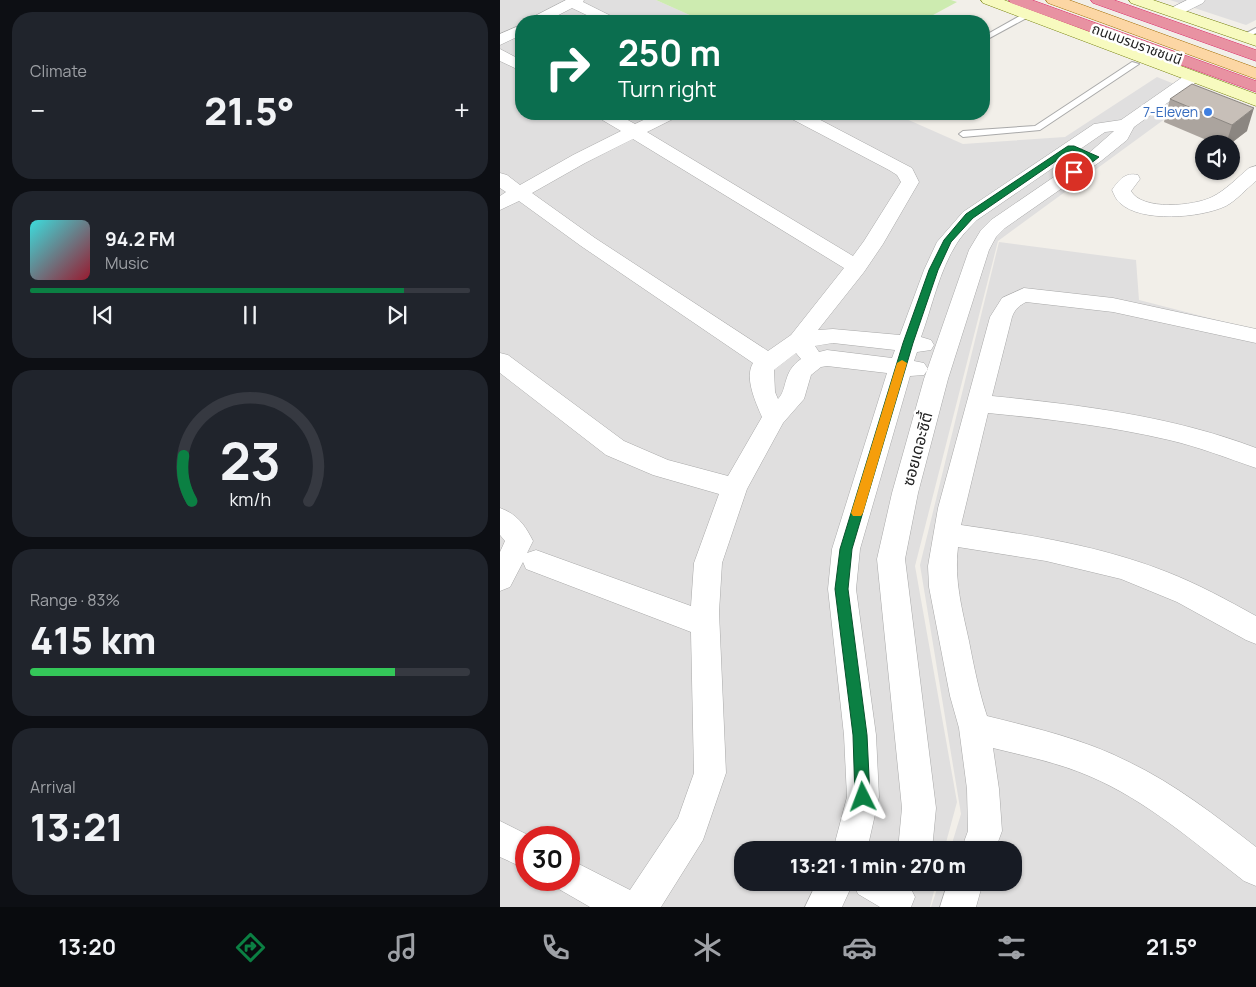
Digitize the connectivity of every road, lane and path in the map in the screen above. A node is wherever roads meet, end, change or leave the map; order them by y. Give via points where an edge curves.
1 (989, 0) edge
2 (1008, 0) edge
3 (1017, 0) edge
4 (1054, 0) edge
5 (1083, 0) edge
6 (1099, 0) edge
7 (1125, 0) edge
8 (1137, 0) edge
9 (1198, 0) edge
10 (574, 1) edge
11 (1174, 12) junction
12 (1028, 14) junction
13 (547, 15) edge
14 (599, 15) edge
15 (1203, 23) junction
16 (515, 32) edge
17 (990, 35) edge
18 (1252, 36) edge
19 (500, 40) edge
20 (500, 54) edge
21 (1256, 56) edge
22 (1134, 59) junction
23 (1256, 62) edge
24 (515, 63) edge
25 (1256, 74) edge
26 (1193, 77) junction
27 (1256, 87) edge
28 (1256, 100) edge
29 (616, 120) edge
30 (657, 120) edge
31 (807, 120) edge
32 (1126, 124) junction
33 (636, 131) junction
34 (963, 134) dead end
35 (1071, 147) junction
36 (1095, 157) junction
37 (1256, 172) edge
38 (500, 179) edge
39 (1131, 180) dead end
40 (520, 192) junction
41 (500, 204) edge
42 (857, 267) junction
43 (1256, 336) edge
44 (799, 340) junction
45 (908, 343) junction
46 (944, 349) junction
47 (500, 361) edge
48 (814, 361) junction
49 (767, 362) junction
50 (901, 367) junction
51 (938, 373) junction
52 (978, 403) junction
53 (774, 417) junction
54 (1256, 458) edge
55 (734, 488) junction
56 (500, 520) edge
57 (946, 534) junction
58 (536, 561) dead end
59 (500, 579) edge
60 (705, 624) junction
61 (1256, 631) edge
62 (975, 728) junction
63 (500, 838) edge
64 (852, 841) edge
65 (915, 841) edge
66 (981, 841) edge
67 (515, 846) edge
68 (1256, 870) edge
69 (580, 882) edge
70 (831, 891) edge
71 (963, 891) edge
72 (624, 907) edge
73 (640, 907) edge
74 (823, 907) edge
75 (958, 907) edge

1 - 12 main road
2 - 22 highway via 1123,46
3 - 27 highway, ถนนบรมราชชนนี
4 - 25 main road
5 - 23 main road
6 - 21 highway, ถนนบรมราชชนนี
7 - 15 highway
8 - 11 main road
9 - 11 street
10 - 13 street
10 - 14 street
11 - 15 main road
12 - 17 lane
12 - 22 main road
15 - 18 main road
16 - 19 street
20 - 24 street
22 - 26 main road
22 - 34 lane via 1037,128
26 - 28 main road
26 - 32 street, ซอยเดอะซิตี้
29 - 33 street
30 - 33 street
31 - 42 street via 895,166 909,177 906,190
32 - 35 street, ซอยเดอะซิตี้ via 1100,128
32 - 36 street, ซอยเดอะซิตี้ via 1121,136
33 - 40 street
33 - 42 street
35 - 36 street
35 - 45 street, ซอยเดอะซิตี้ via 970,216 951,236 934,270
36 - 46 street, ซอยเดอะซิตี้ via 988,234 979,250
37 - 39 street via 1219,202 1203,207 1158,210 1128,202 1121,190
38 - 40 street
40 - 41 street
40 - 49 street via 588,242
42 - 44 street
43 - 52 street via 1113,305 1024,295 1004,307
44 - 45 street via 833,336
44 - 48 street
44 - 49 street
45 - 46 street
45 - 50 street, ซอยเดอะซิตี้
46 - 51 street, ซอยเดอะซิตี้
47 - 55 street via 615,448 662,468
48 - 50 street via 827,358
48 - 53 street via 797,378 792,400
49 - 53 street via 762,367 763,392
50 - 51 street
50 - 64 street, ซอยเดอะซิตี้ via 846,549 842,589 860,735 863,797
51 - 65 street, ซอยเดอะซิตี้ via 905,493 891,559 919,808
52 - 54 street via 1086,414 1158,428
52 - 57 street
53 - 55 street
55 - 60 street via 708,563
56 - 59 street via 513,530 519,541
57 - 61 street via 1006,543 1117,567 1205,601
57 - 62 street via 942,566 944,587 965,696
58 - 60 street
60 - 73 street via 710,773 692,828
62 - 66 street via 983,789 985,831
62 - 68 street via 1063,752 1116,772 1162,799
63 - 67 street
69 - 72 street
70 - 74 street
71 - 75 street

